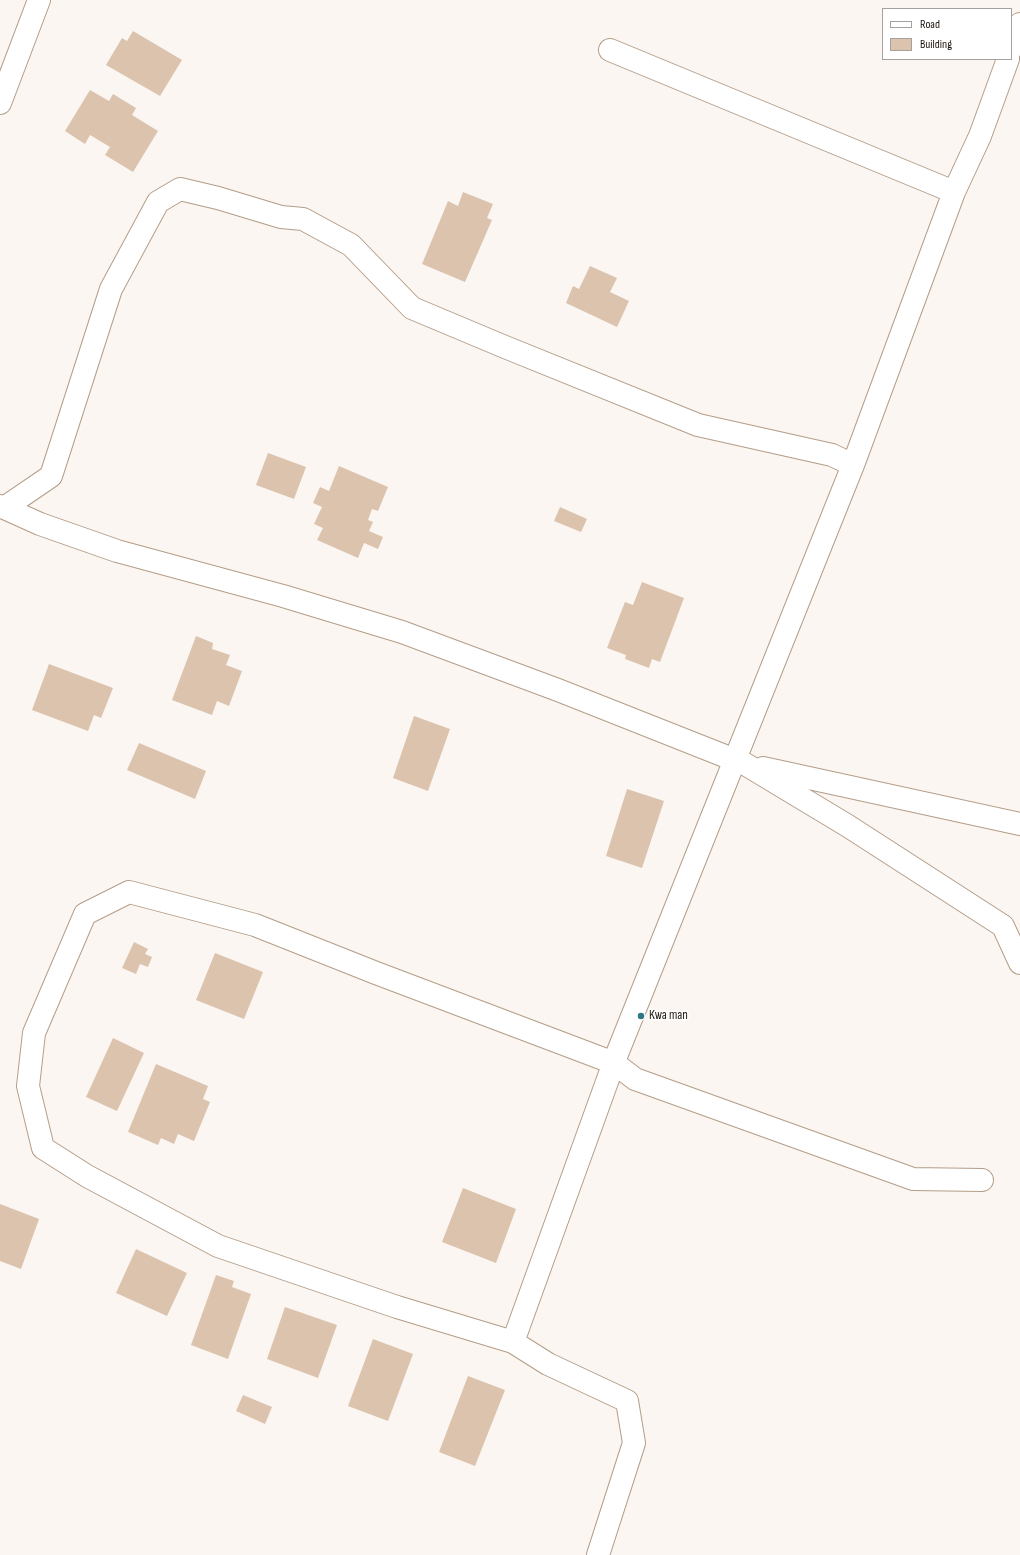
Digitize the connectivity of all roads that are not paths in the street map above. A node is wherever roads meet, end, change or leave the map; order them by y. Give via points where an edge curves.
1 (39, 0) edge
2 (1020, 24) edge
3 (1012, 46) edge
4 (610, 50) dead end
5 (1008, 60) edge
6 (0, 103) edge
7 (954, 192) junction
8 (853, 465) junction
9 (2, 507) edge
10 (740, 762) junction
11 (1020, 824) edge
12 (1020, 963) edge
13 (614, 1063) junction
14 (982, 1180) dead end
15 (514, 1342) junction
16 (598, 1555) edge

1 - 6 street
2 - 3 street
4 - 7 street
5 - 7 street via 980,136
7 - 8 street
8 - 9 street via 832,455 698,425 505,347 412,308 351,245 303,219 281,217 218,198 180,190 158,202 111,289 51,476
8 - 10 street
9 - 10 street via 40,524 117,551 283,596 402,632
10 - 11 street
10 - 12 street via 848,826 1003,926
10 - 13 street
13 - 14 street via 634,1079 913,1178
13 - 15 street
13 - 15 street via 376,973 255,924 129,892 85,914 34,1033 28,1086 43,1148 87,1176 218,1246 396,1307
15 - 16 street via 548,1364 627,1401 634,1443

